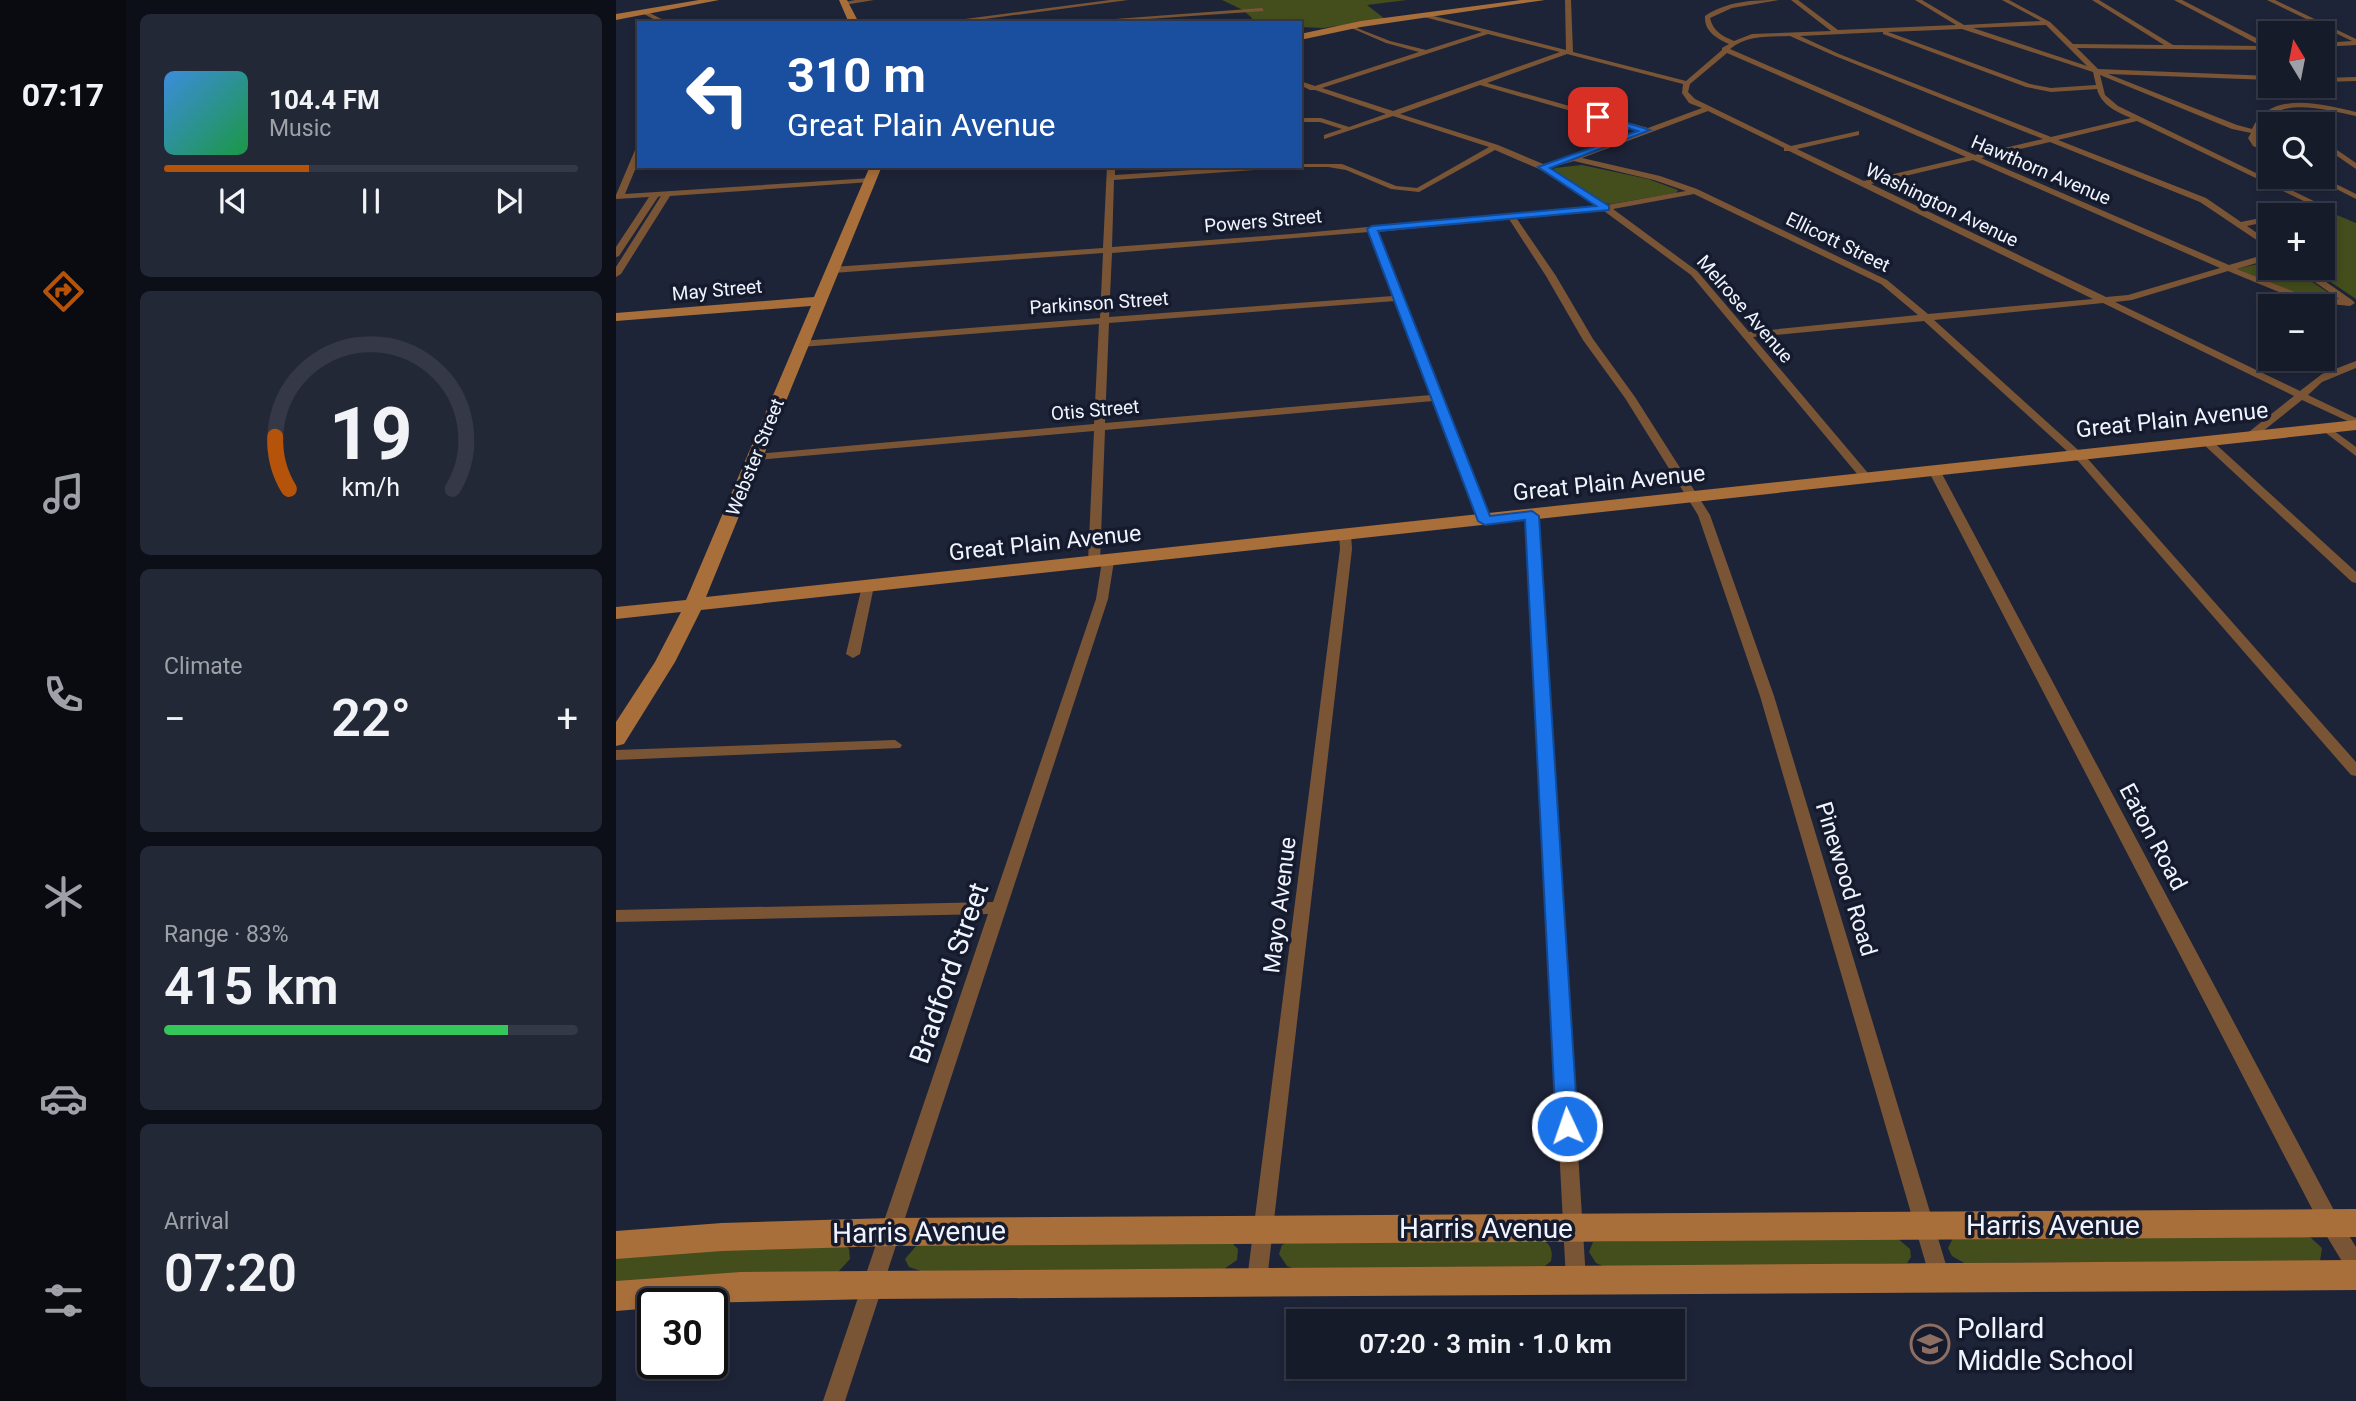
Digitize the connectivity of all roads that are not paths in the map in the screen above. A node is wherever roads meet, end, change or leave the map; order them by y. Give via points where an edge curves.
1 (715, 0) edge
2 (871, 0) edge
3 (1125, 0) edge
4 (1541, 0) edge
5 (1568, 0) edge
6 (1776, 0) edge
7 (1794, 0) edge
8 (1918, 0) edge
9 (2095, 0) edge
10 (2177, 0) edge
11 (2270, 0) edge
12 (844, 1) edge
13 (1115, 1) edge
14 (2011, 1) edge
15 (1262, 10) dead end
16 (644, 12) junction
17 (1426, 16) junction
18 (616, 18) edge
19 (662, 21) edge
20 (854, 21) edge
21 (954, 21) edge
22 (1118, 21) edge
23 (2048, 23) junction
24 (1350, 26) junction
25 (1963, 27) junction
26 (1880, 31) junction
27 (1486, 32) junction
28 (1838, 33) junction
29 (1791, 34) junction
30 (1302, 37) edge
31 (2258, 42) edge
32 (2356, 42) edge
33 (1734, 43) junction
34 (2335, 44) edge
35 (2071, 46) junction
36 (2258, 48) edge
37 (1724, 49) junction
38 (2174, 49) junction
39 (1427, 52) junction
40 (1565, 53) junction
41 (2096, 71) junction
42 (2258, 78) edge
43 (2356, 79) edge
44 (2335, 80) edge
45 (1480, 83) junction
46 (1687, 83) junction
47 (1302, 84) edge
48 (2098, 87) junction
49 (1312, 89) junction
50 (1302, 92) edge
51 (1707, 109) junction
52 (1392, 113) junction
53 (2356, 114) edge
54 (2137, 119) junction
55 (1302, 120) edge
56 (1349, 129) junction
57 (1646, 130) junction
58 (2254, 132) junction
59 (1856, 133) dead end
60 (2258, 133) edge
61 (1327, 137) dead end
62 (2053, 141) junction
63 (2258, 145) edge
64 (1496, 147) junction
65 (2335, 147) edge
66 (1787, 149) junction
67 (2346, 150) dead end
68 (2335, 152) edge
69 (637, 154) edge
70 (1573, 158) junction
71 (1972, 159) junction
72 (1302, 166) edge
73 (1542, 167) junction
74 (2356, 167) edge
75 (1233, 168) edge
76 (1111, 172) edge
77 (873, 173) edge
78 (1862, 184) junction
79 (2335, 186) edge
80 (1694, 191) junction
81 (655, 194) junction
82 (667, 194) junction
83 (618, 197) edge
84 (2356, 197) edge
85 (2316, 203) edge
86 (1606, 208) junction
87 (1511, 216) junction
88 (2258, 221) edge
89 (2240, 225) junction
90 (1372, 229) junction
91 (2258, 238) edge
92 (634, 245) junction
93 (1108, 249) junction
94 (619, 250) edge
95 (2258, 259) edge
96 (2227, 268) junction
97 (833, 270) junction
98 (616, 274) edge
99 (2317, 280) edge
100 (1399, 298) junction
101 (820, 301) junction
102 (2106, 301) junction
103 (2353, 305) edge
104 (616, 317) edge
105 (1928, 318) junction
106 (1105, 320) junction
107 (1745, 335) junction
108 (801, 344) junction
109 (2356, 364) edge
110 (2301, 396) junction
111 (1437, 398) junction
112 (2356, 423) edge
113 (1100, 427) junction
114 (2326, 428) junction
115 (2249, 437) junction
116 (2206, 441) junction
117 (2356, 453) edge
118 (2078, 456) junction
119 (756, 457) junction
120 (1935, 472) junction
121 (1867, 479) junction
122 (1695, 498) junction
123 (1532, 516) junction
124 (1485, 521) junction
125 (1345, 536) junction
126 (1101, 561) junction
127 (2356, 579) edge
128 (868, 586) junction
129 (694, 605) junction
130 (616, 613) edge
131 (853, 654) dead end
132 (616, 739) edge
133 (895, 745) dead end
134 (616, 755) edge
135 (2356, 771) edge
136 (999, 908) junction
137 (616, 916) edge
138 (2343, 1223) edge
139 (1924, 1225) junction
140 (1573, 1227) junction
141 (1263, 1229) junction
142 (890, 1232) junction
143 (616, 1245) edge
144 (2356, 1266) edge
145 (2356, 1275) edge
146 (1940, 1278) junction
147 (1256, 1280) junction
148 (1576, 1280) junction
149 (873, 1284) junction
150 (616, 1296) edge
151 (834, 1401) edge

1 - 16 street
2 - 12 street
3 - 13 street
4 - 17 street
5 - 40 street via 1571,50
6 - 33 street via 1728,8 1707,17 1714,33
7 - 28 street
8 - 25 street
9 - 38 street
10 - 31 street
11 - 32 street
12 - 20 street
13 - 21 street
13 - 22 street
14 - 23 street
15 - 22 street
16 - 18 street
16 - 19 street
17 - 24 street
17 - 27 street
23 - 25 street
23 - 35 street
24 - 30 street
24 - 39 street
25 - 26 street
25 - 41 street
26 - 28 street
26 - 48 street via 2028,86 2051,90
27 - 39 street
27 - 40 street
28 - 29 street
29 - 33 street via 1752,36
29 - 62 street
32 - 34 street
33 - 37 street
35 - 38 street
35 - 41 street
36 - 38 street
37 - 46 street
37 - 71 street, Hawthorn Avenue
39 - 49 street
40 - 45 street
40 - 46 street
41 - 42 street
41 - 48 street
41 - 58 street
43 - 44 street
45 - 52 street
45 - 57 street
46 - 51 street, Washington Avenue via 1684,92
47 - 49 street, Melrose Avenue
48 - 54 street via 2106,102
49 - 50 street
49 - 52 street, Melrose Avenue
51 - 57 street
51 - 66 street, Washington Avenue
52 - 56 street
52 - 64 street, Melrose Avenue
53 - 58 street via 2318,106 2282,107 2267,113
54 - 62 street
54 - 85 street
55 - 56 street via 1321,120
56 - 61 street
57 - 70 street
58 - 60 street
58 - 63 street via 2252,138
59 - 66 street
62 - 71 street
62 - 89 street via 2203,200
64 - 72 street via 1411,191 1377,183 1333,164
64 - 73 street, Melrose Avenue
65 - 67 street
66 - 78 street, Washington Avenue
68 - 74 street
69 - 83 street
70 - 73 street
70 - 80 street, Ellicott Street
71 - 78 street
71 - 96 street, Hawthorn Avenue
73 - 86 street, Melrose Avenue
75 - 76 street
76 - 93 street, Bradford Street
77 - 82 street
77 - 97 street, Webster Street
78 - 102 street, Washington Avenue
79 - 84 street
80 - 86 street, Powers Street
80 - 105 street, Ellicott Street via 1884,282
81 - 82 street
81 - 83 street
81 - 94 street
82 - 92 street
86 - 87 street, Powers Street
86 - 107 street, Melrose Avenue via 1694,273
87 - 90 street, Powers Street
87 - 122 street, Pinewood Road via 1588,341
88 - 89 street
89 - 91 street
90 - 93 street, Powers Street
90 - 100 street
92 - 94 street
92 - 98 street
93 - 97 street, Powers Street
93 - 106 street, Bradford Street
95 - 96 street
96 - 102 street
96 - 103 street, Hawthorn Avenue via 2291,295
97 - 101 street, Webster Street
99 - 103 street
100 - 106 street, Parkinson Street
100 - 111 street
101 - 104 street, May Street
101 - 108 street, Webster Street
102 - 105 street
102 - 110 street, Washington Avenue
105 - 107 street
105 - 118 street, Ellicott Street
106 - 108 street, Parkinson Street
106 - 113 street, Bradford Street
107 - 121 street, Melrose Avenue
108 - 119 street, Webster Street
109 - 110 street via 2322,377
110 - 112 street, Washington Avenue
110 - 115 street
111 - 113 street, Otis Street
111 - 124 street
112 - 114 street, Great Plain Avenue
113 - 119 street, Otis Street
113 - 126 street, Bradford Street
114 - 115 street, Great Plain Avenue
114 - 117 street
115 - 116 street, Great Plain Avenue
116 - 118 street, Great Plain Avenue
116 - 127 street
118 - 120 street, Great Plain Avenue
118 - 135 street, Ellicott Street
119 - 129 street, Webster Street
120 - 121 street, Great Plain Avenue
120 - 138 street, Eaton Road
121 - 122 street, Great Plain Avenue
122 - 123 street, Great Plain Avenue
122 - 139 street, Pinewood Road via 1768,695
123 - 124 street, Great Plain Avenue
123 - 140 street
124 - 125 street, Great Plain Avenue
125 - 126 street, Great Plain Avenue
125 - 141 street, Mayo Avenue
126 - 128 street, Great Plain Avenue
126 - 136 street, Bradford Street via 1102,599
128 - 129 street, Great Plain Avenue
128 - 131 street
129 - 130 street, Great Plain Avenue
129 - 132 street, Webster Street via 665,662
133 - 134 street
136 - 137 street
136 - 142 street, Bradford Street
138 - 139 street, Harris Avenue
138 - 144 street, Eaton Road
139 - 140 street, Harris Avenue
139 - 146 street, Pinewood Road
140 - 141 street, Harris Avenue
140 - 148 street
141 - 142 street, Harris Avenue
141 - 147 street, Mayo Avenue
142 - 143 street, Harris Avenue
142 - 149 street, Bradford Street
145 - 146 street
146 - 148 street
147 - 148 street
147 - 149 street
149 - 150 street
149 - 151 street, Bradford Street

